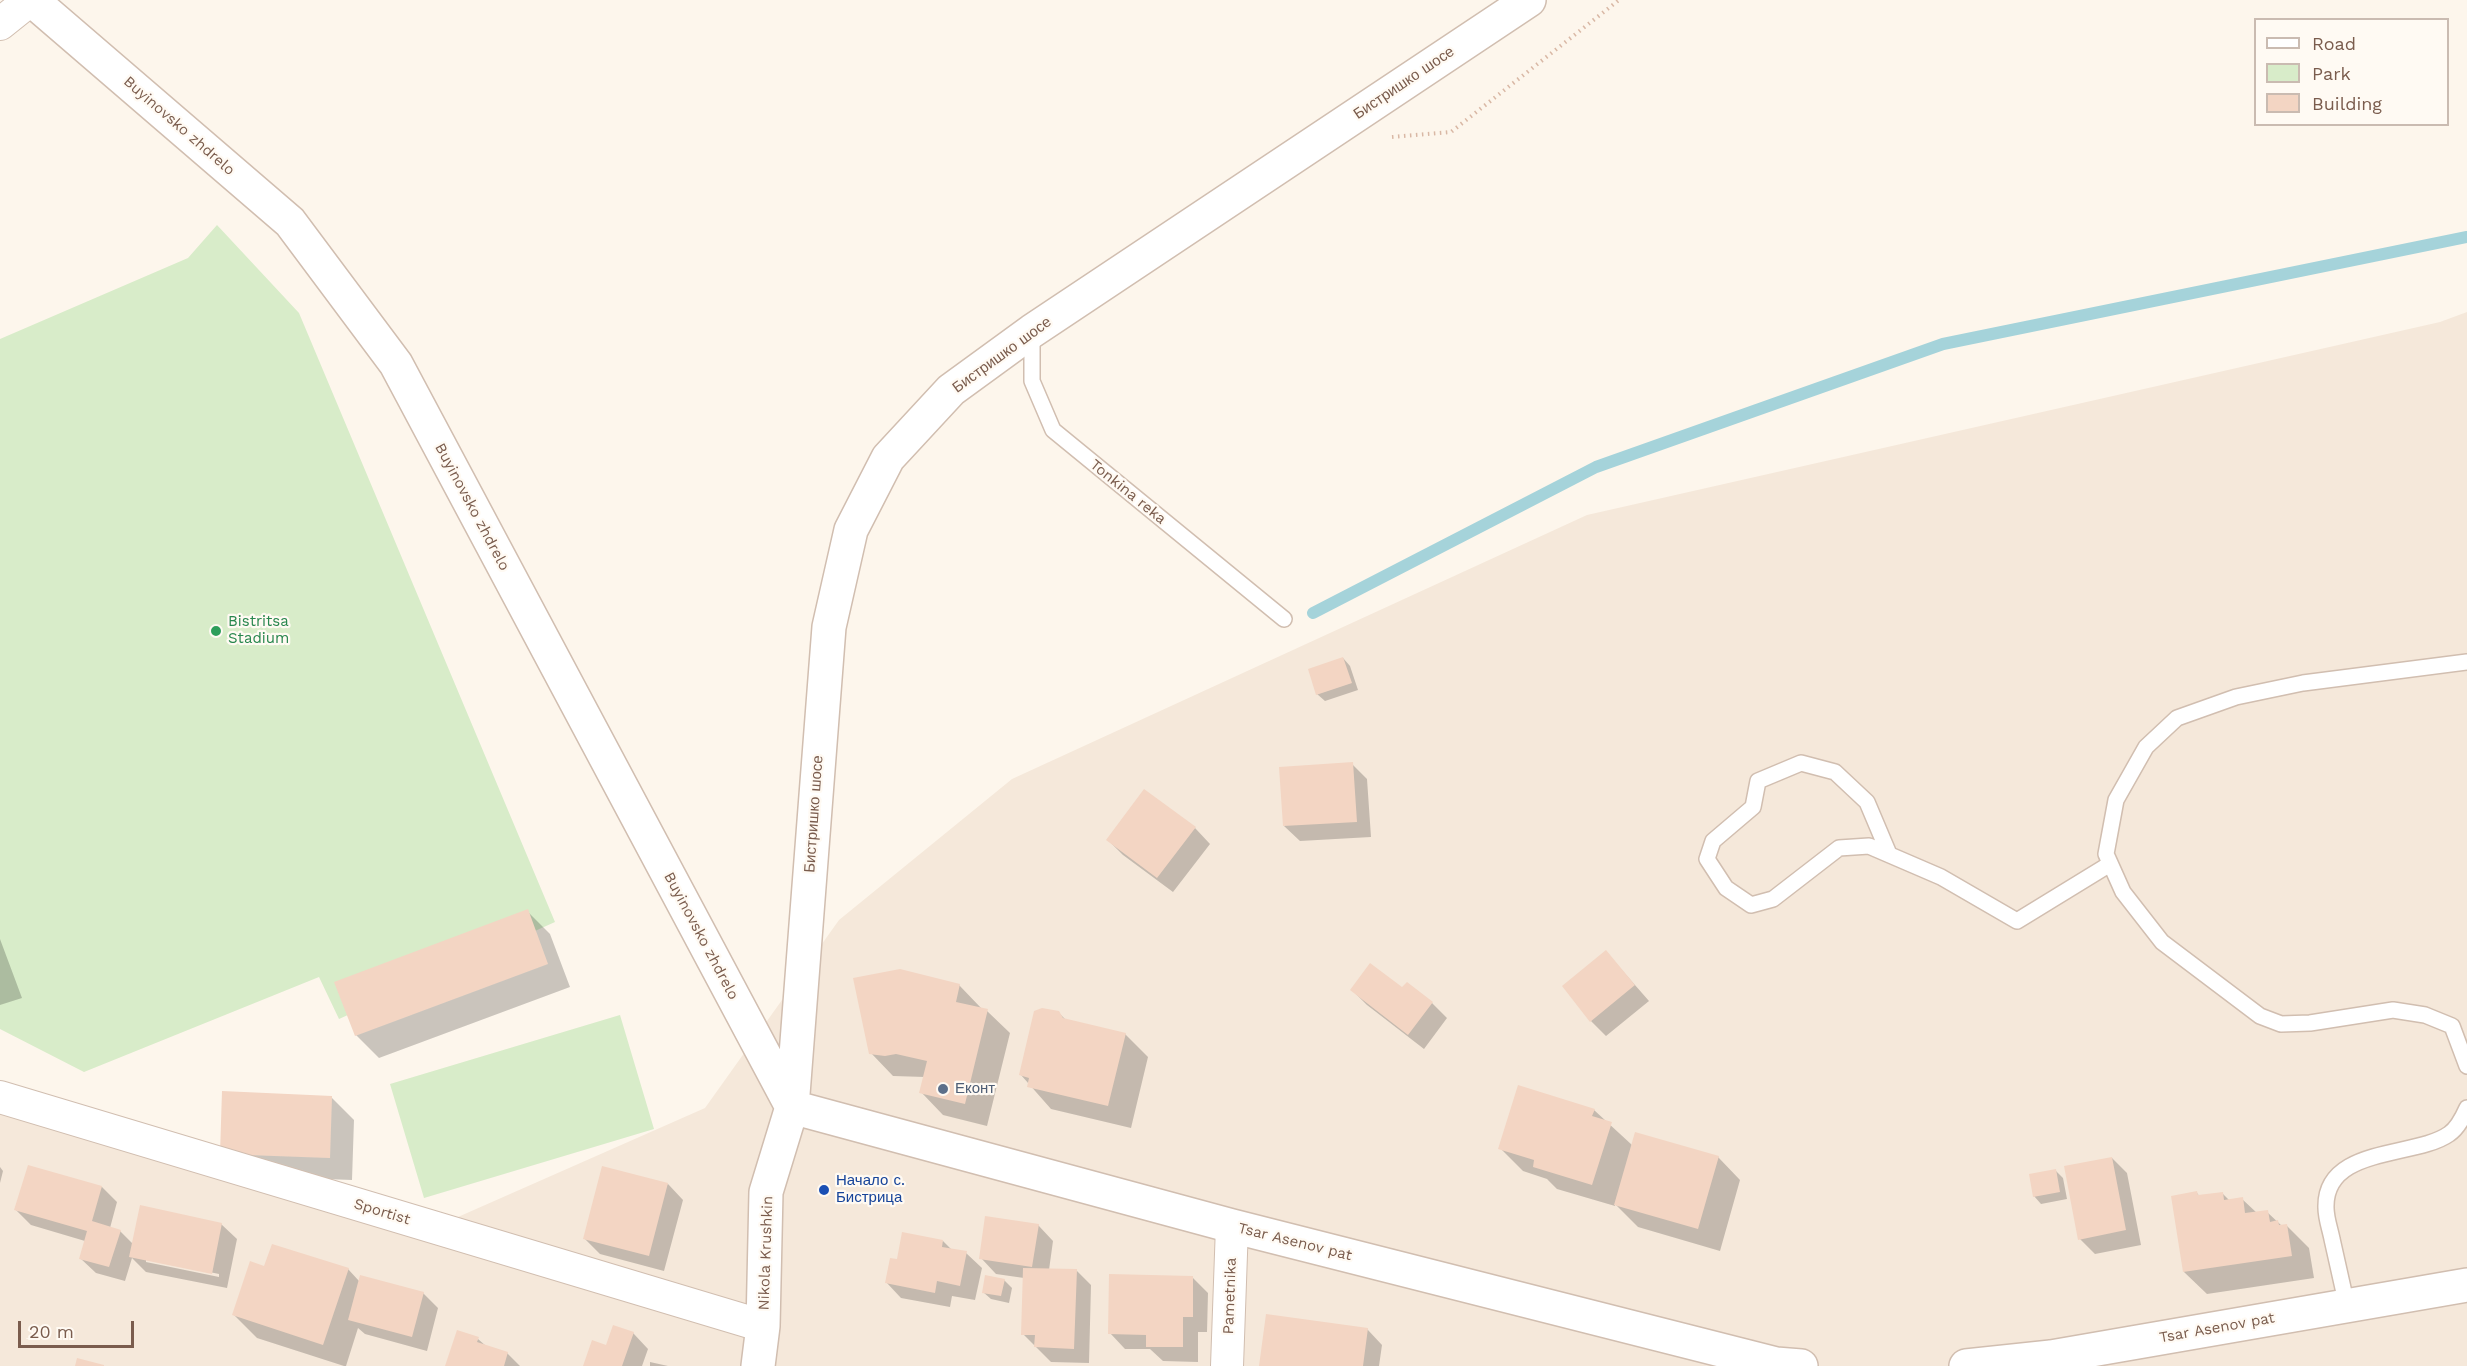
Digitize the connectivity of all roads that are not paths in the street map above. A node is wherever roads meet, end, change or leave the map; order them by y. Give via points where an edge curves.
1 (31, 0) edge
2 (1529, 0) edge
3 (0, 24) edge
4 (1032, 331) junction
5 (1284, 619) dead end
6 (2467, 662) edge
7 (1889, 854) junction
8 (2110, 864) junction
9 (2467, 1066) edge
10 (0, 1097) edge
11 (792, 1107) junction
12 (2467, 1108) edge
13 (1232, 1226) junction
14 (2467, 1285) edge
15 (2347, 1306) junction
16 (764, 1326) junction
17 (758, 1366) edge
18 (1227, 1366) edge
19 (1801, 1366) edge
20 (1966, 1366) edge

1 - 3 street
1 - 11 street, Buyinovsko zhdrelo via 290,222 396,364
2 - 4 street, Бистришко шосе
4 - 5 lane, Tonkina reka via 1032,381 1053,430
4 - 11 street, Бистришко шосе via 951,390 888,458 851,530 829,627
6 - 8 lane via 2303,683 2236,697 2177,718 2146,747 2116,800 2106,854
7 - 7 lane via 1867,802 1835,772 1801,763 1758,781 1753,807 1713,841 1707,859 1726,888 1751,904 1773,899 1839,848 1869,846
7 - 8 lane via 1941,877 2017,921
8 - 9 lane via 2123,892 2162,942 2260,1016 2281,1024 2392,1010 2425,1015 2452,1026
10 - 16 street, Sportist
11 - 13 street, Tsar Asenov pat
11 - 16 street, Nikola Krushkin via 766,1192
12 - 15 lane via 2450,1133 2344,1168 2329,1189 2326,1207
13 - 18 street, Pametnika
13 - 19 street, Tsar Asenov pat via 1776,1364
14 - 15 street, Tsar Asenov pat
15 - 20 street, Tsar Asenov pat via 2051,1357
16 - 17 street, Nikola Krushkin

